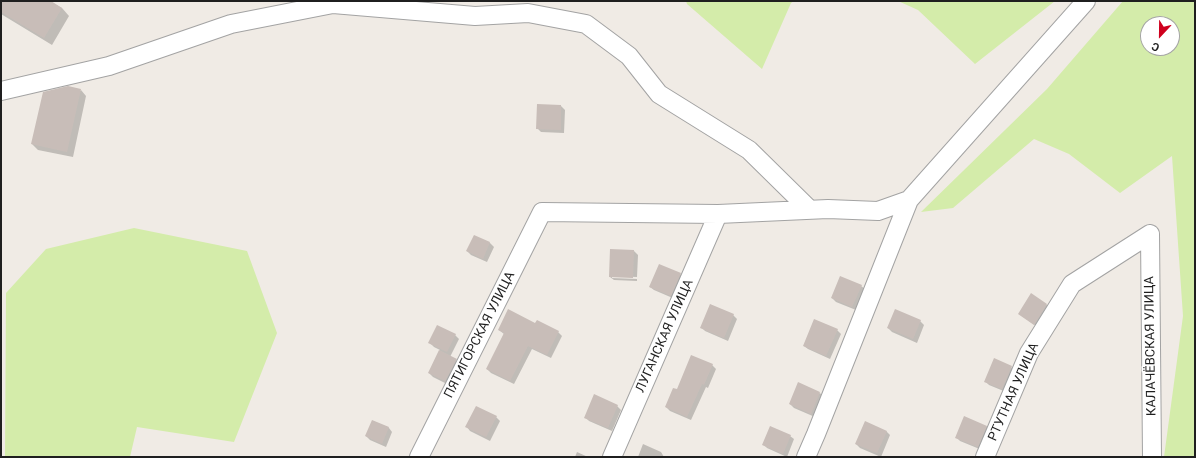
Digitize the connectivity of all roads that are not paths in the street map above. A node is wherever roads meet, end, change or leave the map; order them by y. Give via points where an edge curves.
1 (1086, 1) edge
2 (1, 91) edge
3 (909, 200) junction
4 (810, 210) junction
5 (718, 214) junction
6 (1150, 234) joint
7 (419, 457) edge
8 (612, 457) edge
9 (806, 457) edge
10 (985, 457) edge
11 (1152, 457) edge

1 - 3 street
2 - 4 street via 109,66 231,24 333,4 475,16 528,14 586,24 629,56 659,94 749,150
3 - 4 street via 878,211
3 - 9 street
4 - 5 street
5 - 7 street, ПЯТИГОРСКАЯ УЛИЦА via 542,212
5 - 8 street, ЛУГАНСКАЯ УЛИЦА
6 - 10 street, РТУТНАЯ УЛИЦА via 1072,284 1029,353
6 - 11 street, КАЛАЧЁВСКАЯ УЛИЦА

